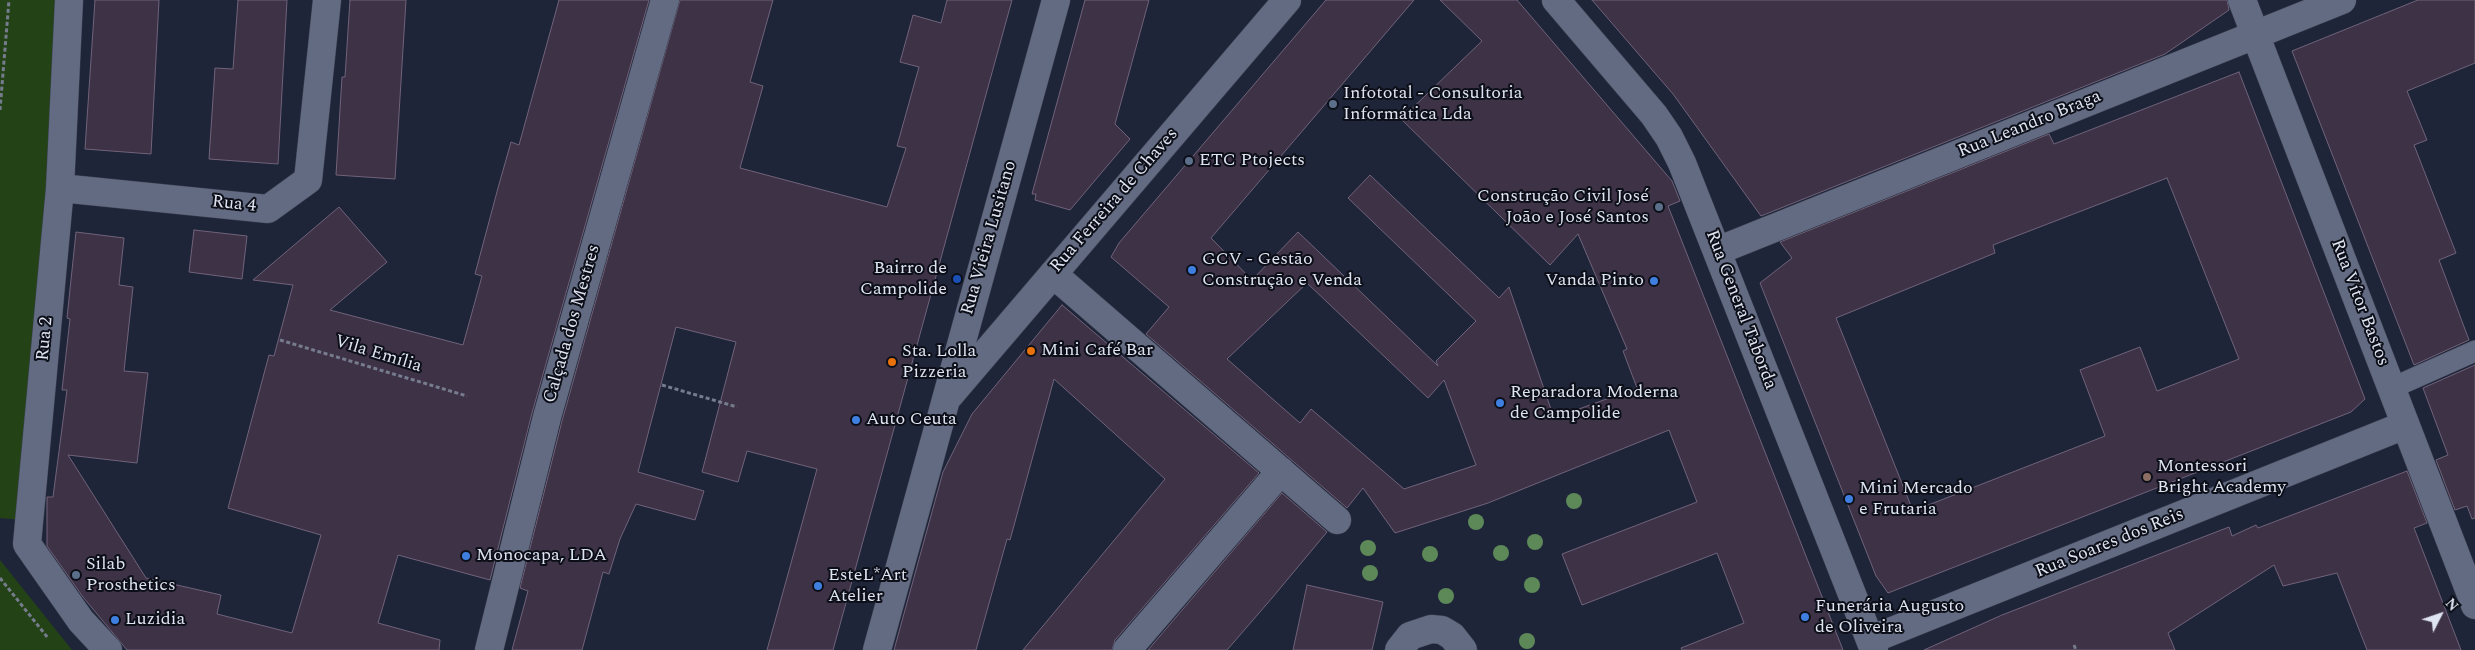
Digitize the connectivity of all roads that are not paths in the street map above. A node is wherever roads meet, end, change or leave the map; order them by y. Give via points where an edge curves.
1 (69, 0) edge
2 (327, 0) edge
3 (665, 0) edge
4 (1056, 0) edge
5 (1287, 0) edge
6 (1556, 0) edge
7 (2242, 0) edge
8 (2342, 0) edge
9 (2256, 35) junction
10 (60, 188) junction
11 (1717, 251) junction
12 (1054, 274) junction
13 (2475, 351) edge
14 (2392, 388) junction
15 (943, 402) junction
16 (2406, 425) junction
17 (1281, 471) junction
18 (1338, 520) dead end
19 (2475, 605) edge
20 (1872, 645) edge
21 (108, 650) edge
22 (490, 650) edge
23 (877, 650) edge
24 (1127, 650) edge
25 (1399, 650) edge
26 (1463, 650) edge

1 - 10 street, Rua 2
2 - 10 street, Rua 4 via 308,180 268,209
3 - 22 street, Calçada dos Mestres via 547,417
4 - 15 street, Rua Vieira Lusitano
5 - 12 street, Rua Ferreira de Chaves
6 - 11 street, Rua General Taborda via 1654,115 1669,138
7 - 9 street, Rua Vítor Bastos
8 - 9 street, Rua Leandro Braga
9 - 11 street, Rua Leandro Braga
9 - 14 street, Rua Vítor Bastos
10 - 21 street, Rua 2 via 27,544 81,621
11 - 20 street, Rua General Taborda
12 - 15 street, Rua Ferreira de Chaves
12 - 17 street
13 - 14 lane
14 - 16 street, Rua Vítor Bastos
15 - 23 street, Rua Vieira Lusitano
16 - 19 street, Rua Vítor Bastos
16 - 20 street, Rua Soares dos Reis
17 - 18 street
17 - 24 street
25 - 26 street via 1410,636 1431,629 1442,630 1452,636

